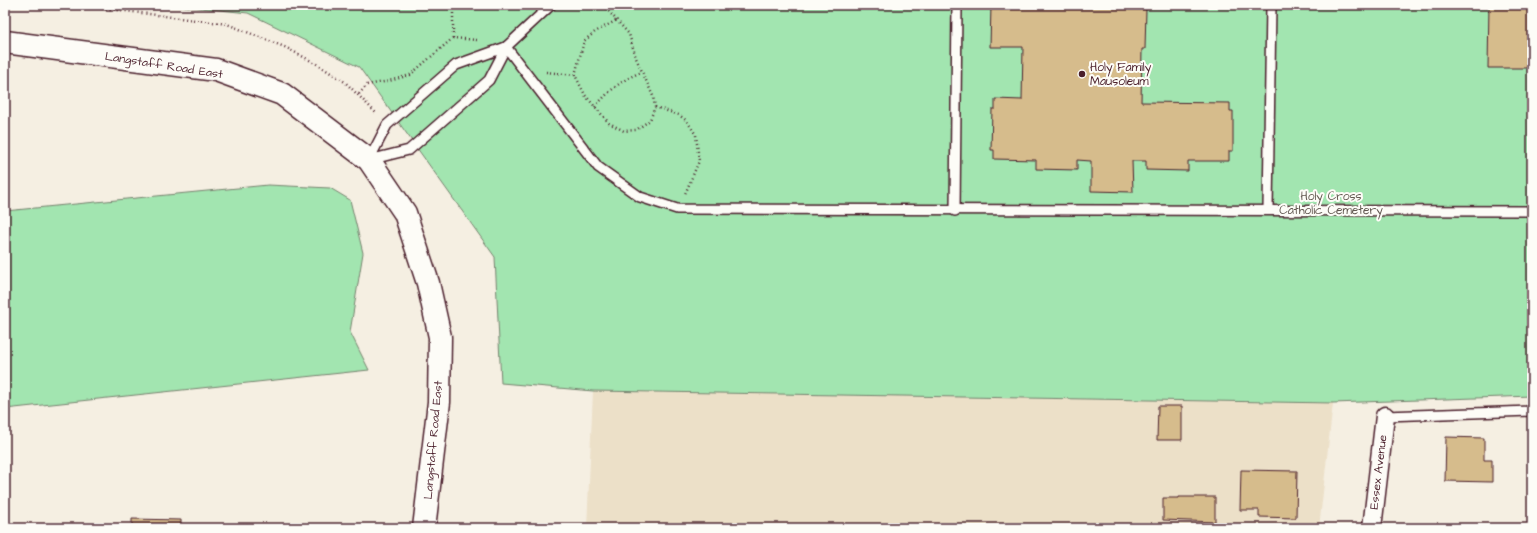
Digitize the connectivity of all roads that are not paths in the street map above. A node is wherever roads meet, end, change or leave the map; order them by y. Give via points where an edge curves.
1 (551, 5) edge
2 (957, 5) edge
3 (1272, 5) edge
4 (5, 42) edge
5 (506, 47) junction
6 (369, 160) junction
7 (1268, 209) junction
8 (955, 211) junction
9 (1532, 211) edge
10 (1532, 411) edge
11 (1385, 416) joint
12 (424, 528) edge
13 (1372, 528) edge

1 - 5 lane
2 - 8 lane
3 - 7 lane
4 - 6 street, Langstaff Road East via 216,70 282,94
5 - 6 lane via 456,66 387,125
5 - 6 lane via 488,80 409,150
5 - 8 lane via 598,167 640,197 677,209
6 - 12 street, Langstaff Road East via 405,213 428,283 440,337 439,402
7 - 8 lane
7 - 9 lane
10 - 11 lane
11 - 13 street, Essex Avenue

